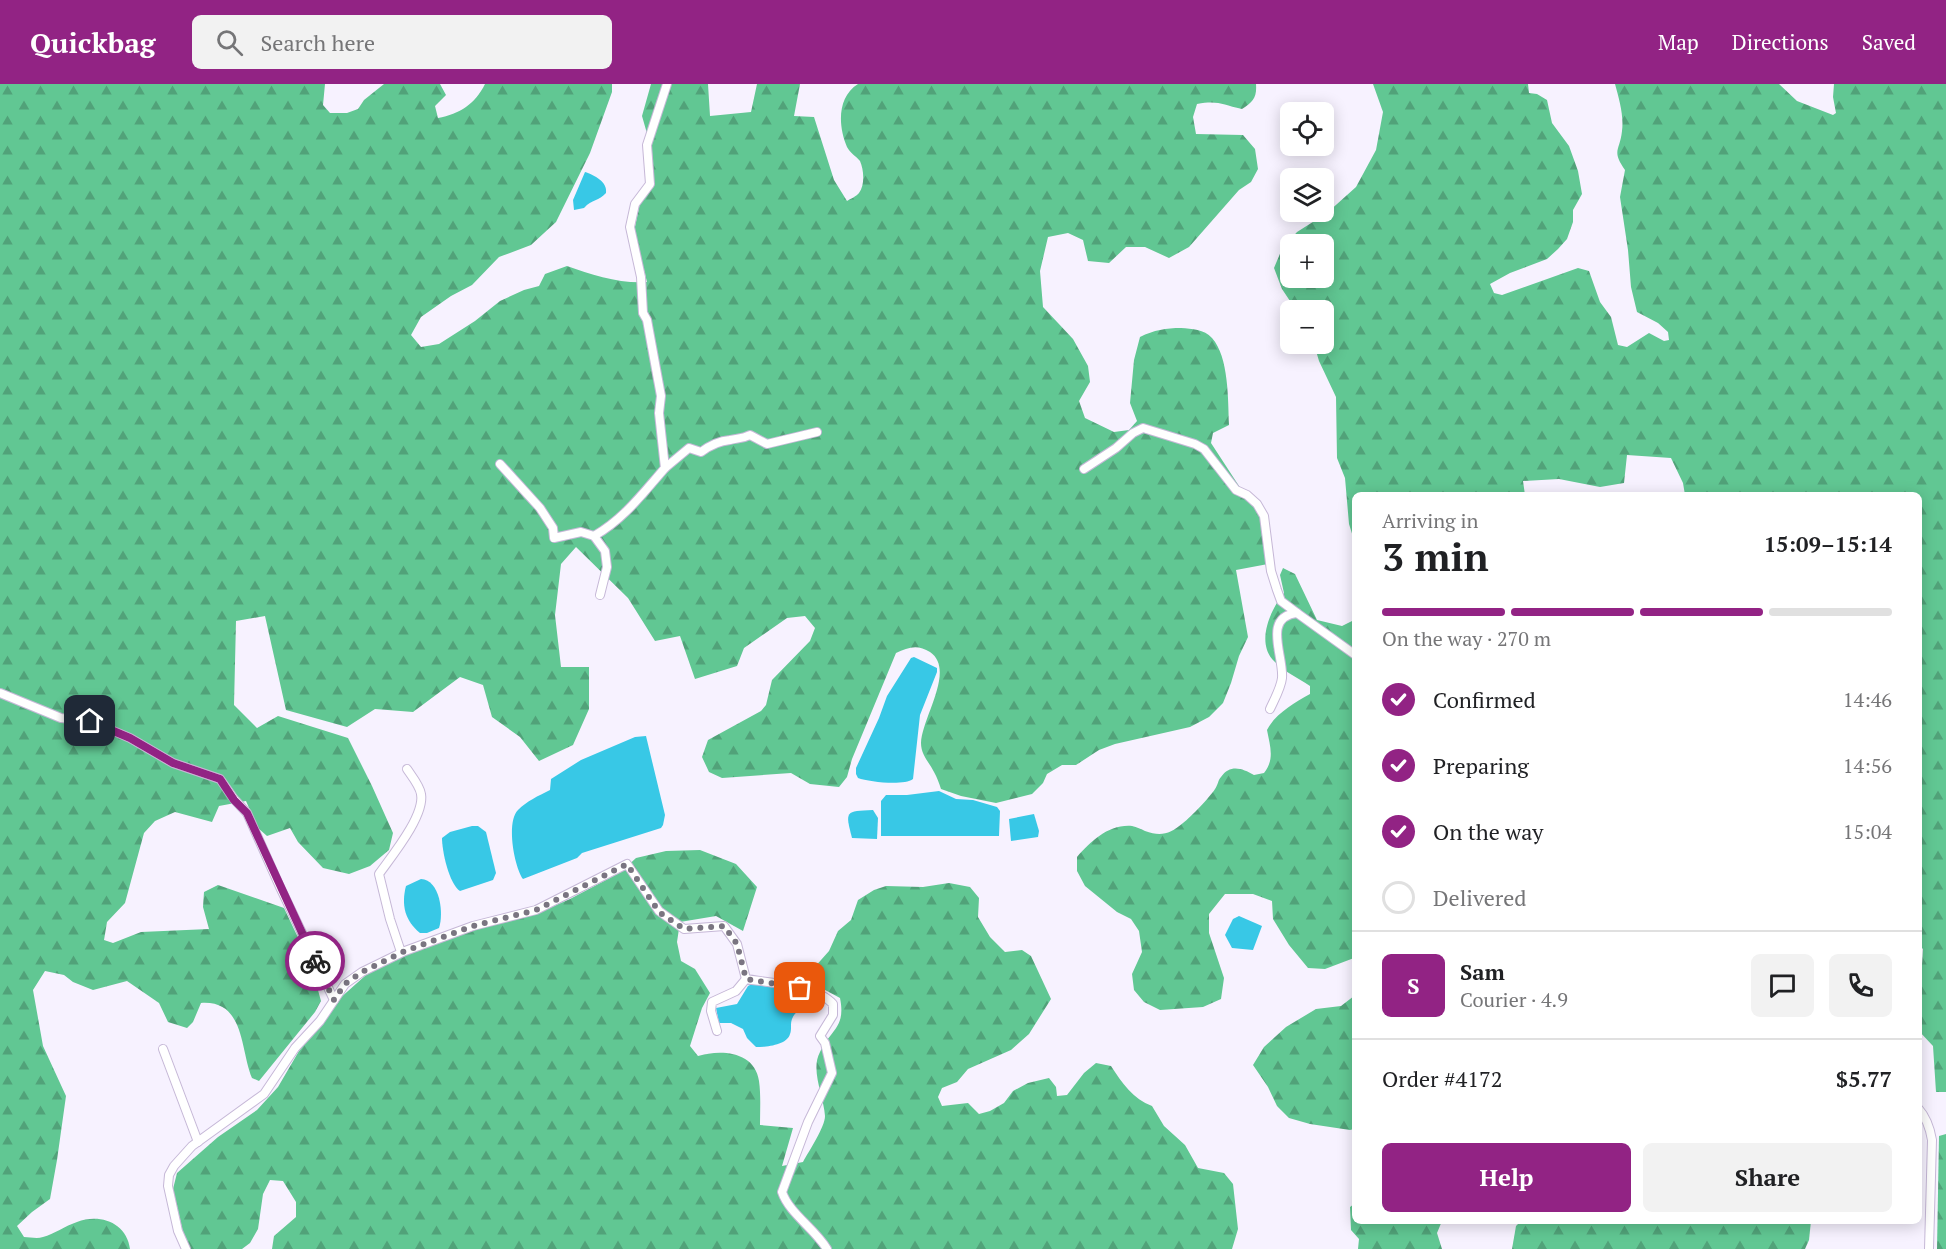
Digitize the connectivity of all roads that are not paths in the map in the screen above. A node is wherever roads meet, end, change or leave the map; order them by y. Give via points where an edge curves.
1 (667, 84) edge
2 (817, 432) dead end
3 (500, 464) dead end
4 (665, 468) junction
5 (1084, 469) dead end
6 (594, 536) junction
7 (600, 595) dead end
8 (1297, 613) junction
9 (1352, 653) edge
10 (0, 693) edge
11 (1270, 709) dead end
12 (407, 768) dead end
13 (401, 952) junction
14 (746, 979) junction
15 (334, 1000) junction
16 (717, 1031) dead end
17 (163, 1049) dead end
18 (1922, 1112) edge
19 (198, 1142) junction
20 (186, 1249) edge
21 (827, 1249) edge
22 (1929, 1249) edge

1 - 4 street via 647,145 650,184 635,204 630,227 661,396
2 - 4 street via 767,444 750,435 711,445 701,452 689,448
3 - 6 street via 540,508 553,528 554,538 581,532
4 - 6 street via 619,519
5 - 8 street via 1143,428 1204,449 1228,482 1257,504 1264,516 1276,590 1281,601
6 - 7 street via 605,551 608,567
8 - 9 street
8 - 11 street via 1279,623 1276,633 1282,679
10 - 15 street via 61,718 90,721 173,763 220,779 247,813
12 - 13 street via 421,794 418,810 412,826 379,874
13 - 14 street via 473,926 536,910 627,864 659,912 684,929 724,926 737,944
13 - 15 street via 345,984
14 - 16 street via 736,991 712,1002
14 - 21 street via 800,988 826,996 833,1004 833,1015 820,1036 832,1073 808,1122 782,1192 790,1208
15 - 19 street via 264,1094
17 - 19 street
18 - 22 street via 1932,1140
19 - 20 street via 169,1175 178,1230

